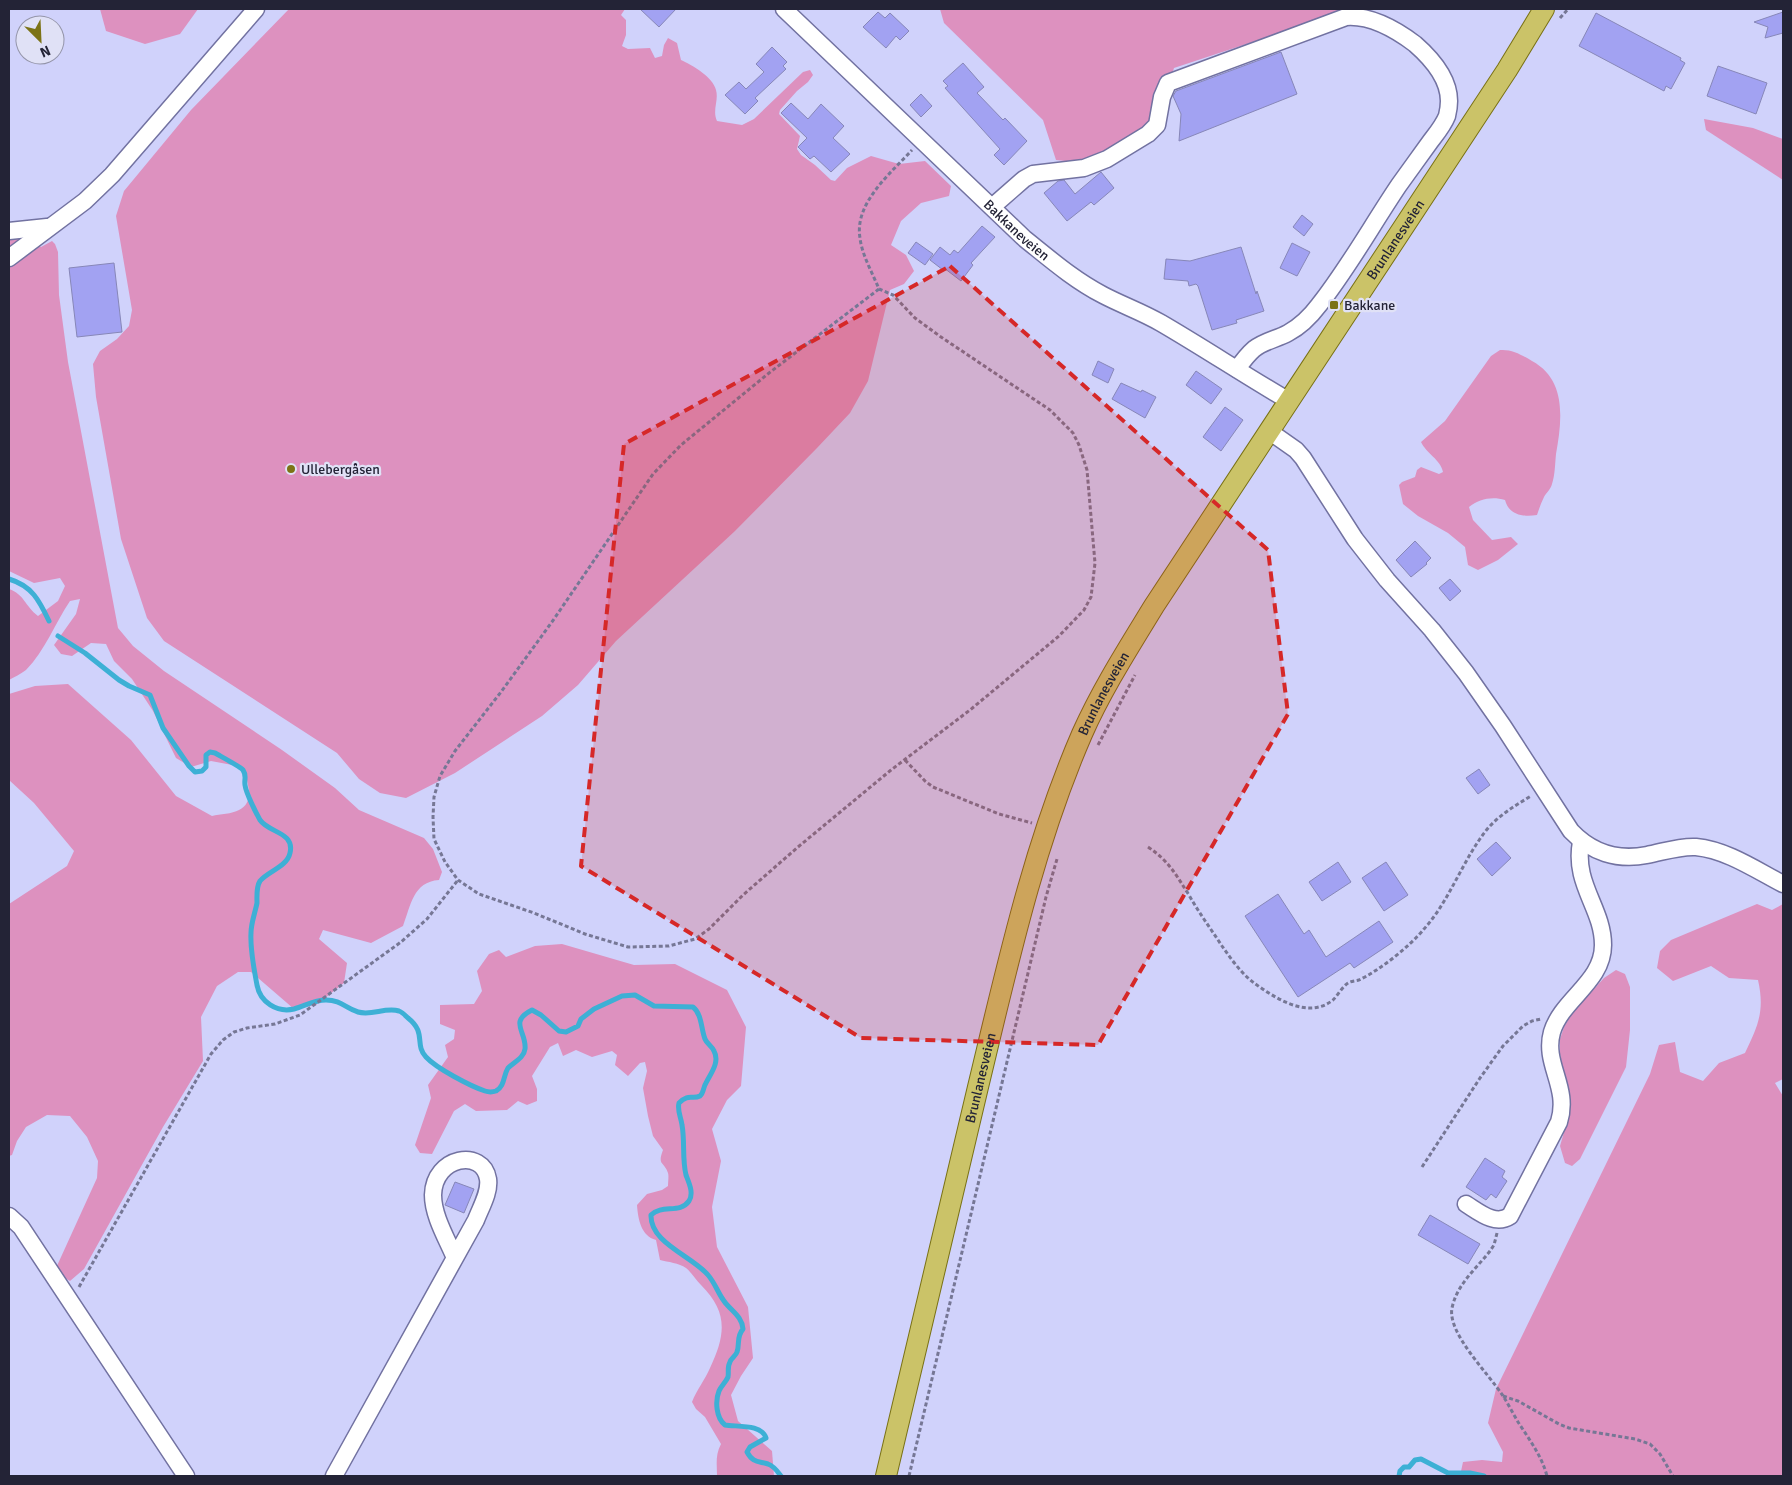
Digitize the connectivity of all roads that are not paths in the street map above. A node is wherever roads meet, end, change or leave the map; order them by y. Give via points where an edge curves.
1 (256, 9) edge
2 (784, 9) edge
3 (1551, 15) edge
4 (992, 207) junction
5 (50, 226) junction
6 (9, 231) edge
7 (9, 258) edge
8 (1237, 369) junction
9 (1289, 401) junction
10 (1269, 431) junction
11 (1581, 842) junction
12 (1783, 884) edge
13 (1466, 1204) dead end
14 (9, 1216) edge
15 (455, 1258) junction
16 (186, 1476) edge
17 (334, 1476) edge
18 (886, 1476) edge

1 - 5 street via 112,175 85,201
2 - 4 street, Bakkaneveien
3 - 9 main road, Brunlanesveien via 1501,78
4 - 8 street, Bakkaneveien via 1076,288 1103,295 1149,316
4 - 8 street via 1033,174 1084,168 1107,159 1148,134 1157,125 1168,83 1358,16 1372,19 1412,43 1424,52 1443,78 1448,90 1447,116 1311,316 1301,326 1255,348
5 - 6 street
5 - 7 street
8 - 9 street, Bakkaneveien
9 - 10 main road, Brunlanesveien
10 - 11 street via 1303,458 1355,539 1461,666
10 - 18 main road, Brunlanesveien via 1154,606 1109,682 1083,732 1059,791 1014,941
11 - 12 street via 1623,857 1695,847 1738,860
11 - 13 street via 1580,866 1602,933 1603,951 1592,977 1556,1021 1552,1034 1551,1053 1563,1112 1514,1211 1505,1219 1492,1219
14 - 16 street via 21,1227
15 - 15 street via 476,1220 487,1190 485,1171 468,1160 450,1163 435,1181 433,1197 437,1214
15 - 17 street

